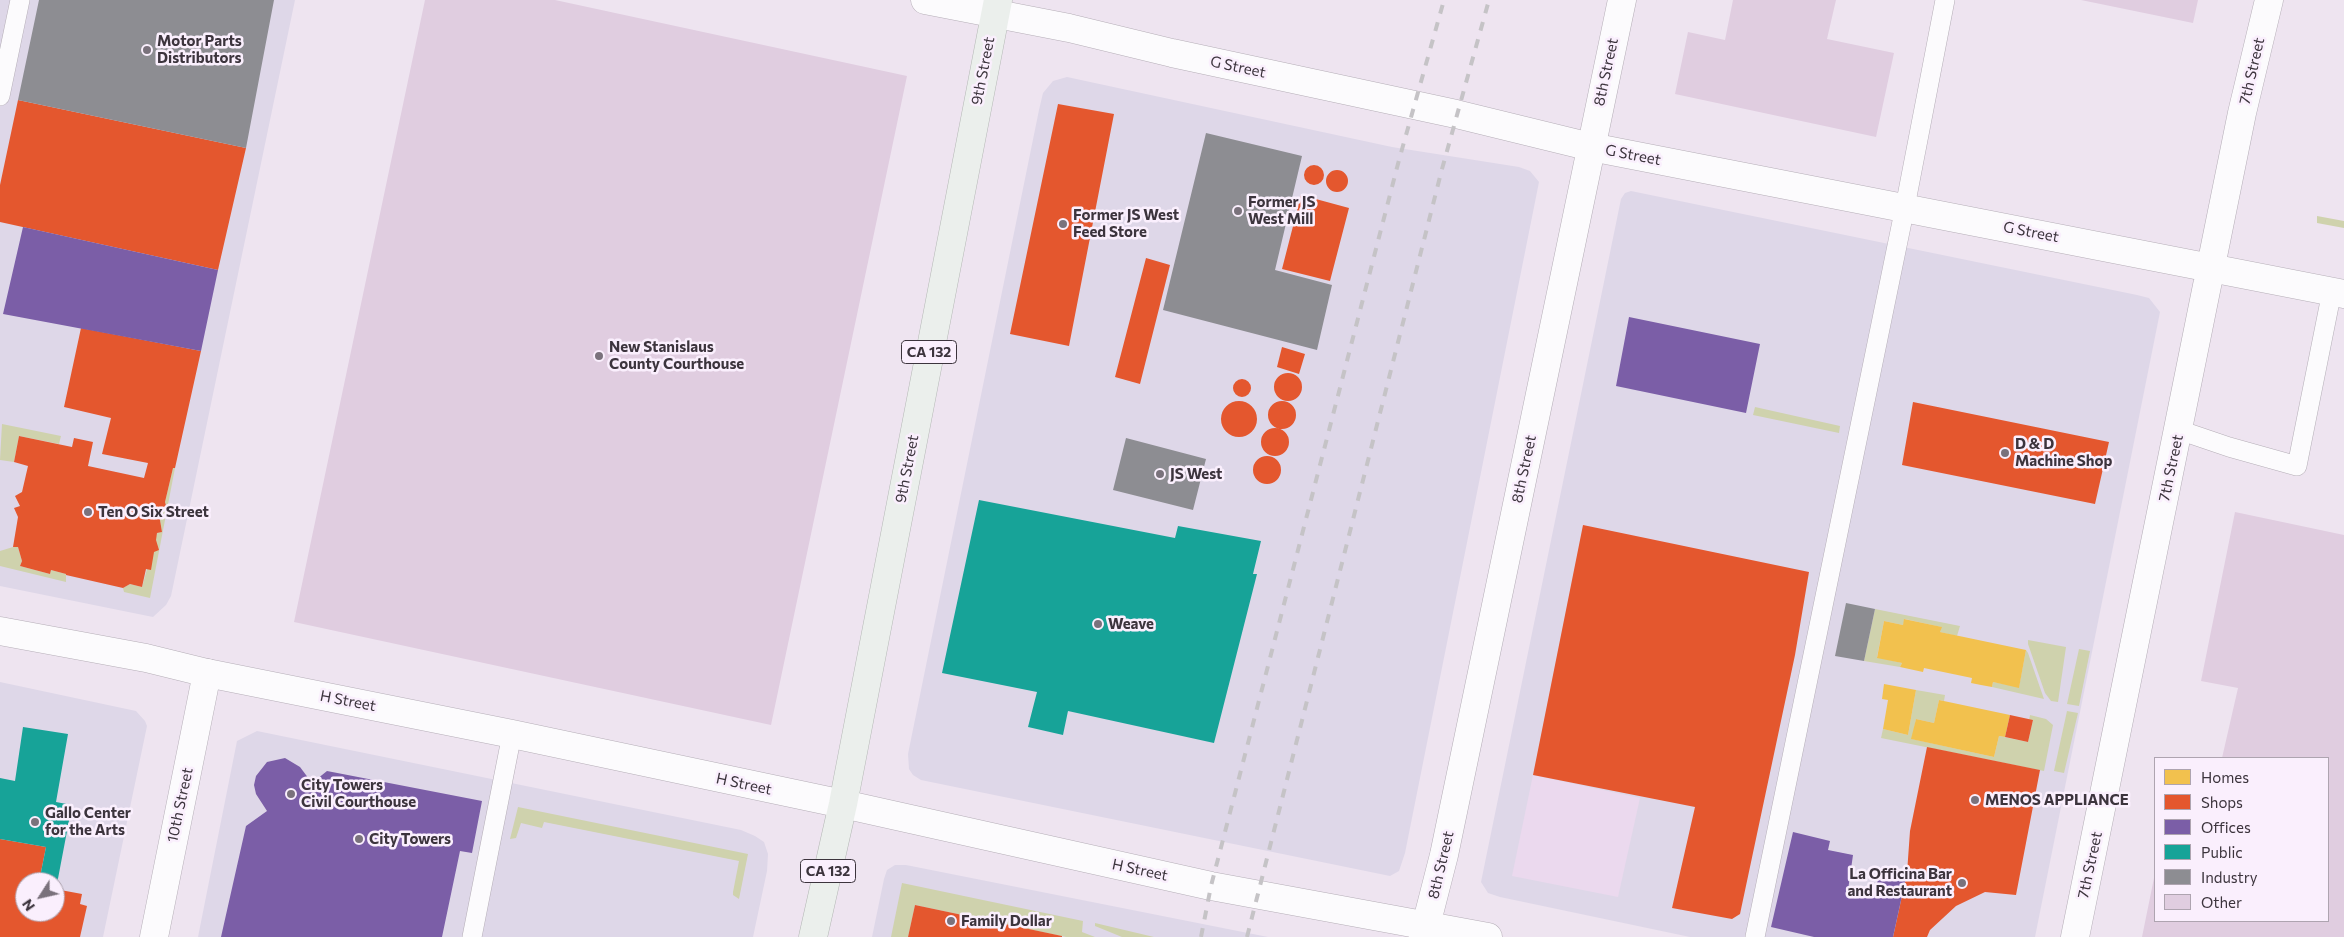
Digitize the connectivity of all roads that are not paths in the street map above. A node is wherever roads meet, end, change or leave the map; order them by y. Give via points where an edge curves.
1 (20, 0) edge
2 (926, 0) edge
3 (1622, 0) edge
4 (1945, 0) edge
5 (2269, 0) edge
6 (996, 6) edge
7 (0, 96) edge
8 (1591, 147) junction
9 (1905, 207) junction
10 (2211, 268) junction
11 (2338, 293) edge
12 (2179, 430) junction
13 (0, 631) edge
14 (207, 673) junction
15 (512, 734) junction
16 (843, 804) junction
17 (1424, 931) edge
18 (154, 937) edge
19 (472, 937) edge
20 (812, 937) edge
21 (1488, 937) edge
22 (1755, 937) edge
23 (2075, 937) edge

1 - 7 lane
2 - 6 main road, G Street
3 - 8 main road, 8th Street
4 - 9 lane
5 - 10 main road, 7th Street
6 - 8 main road, G Street via 1172,53 1430,108
6 - 16 main road, 9th Street / CA 132
8 - 9 main road, G Street
8 - 17 main road, 8th Street via 1444,855
9 - 10 main road, G Street
9 - 22 lane
10 - 11 main road, G Street
10 - 12 main road, 7th Street
11 - 12 lane via 2297,466
12 - 23 main road, 7th Street
13 - 14 main road, H Street via 146,658
14 - 15 main road, H Street
14 - 18 main road, 10th Street
15 - 16 main road, H Street
15 - 19 lane
16 - 17 main road, H Street
16 - 20 main road, 9th Street / CA 132
17 - 21 main road, H Street

